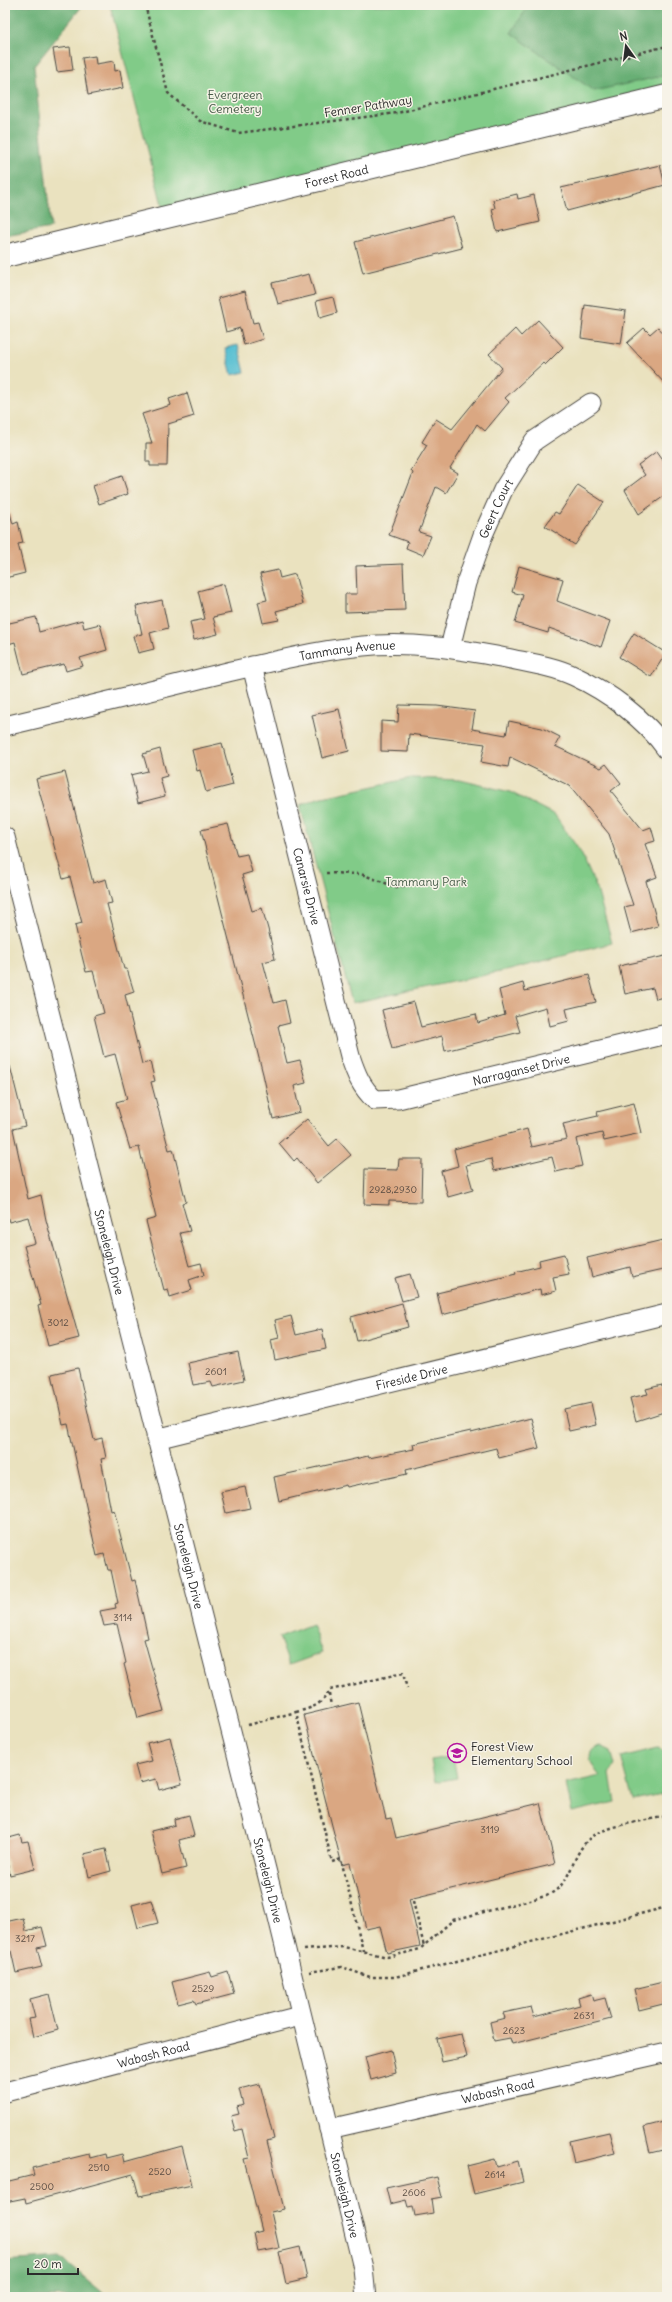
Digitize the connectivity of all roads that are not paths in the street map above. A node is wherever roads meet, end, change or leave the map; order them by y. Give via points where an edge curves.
1 (667, 96) edge
2 (5, 256) edge
3 (591, 403) dead end
4 (450, 648) junction
5 (252, 666) junction
6 (5, 726) edge
7 (667, 750) edge
8 (5, 837) edge
9 (667, 1034) edge
10 (375, 1100) joint
11 (667, 1314) edge
12 (156, 1439) junction
13 (300, 2016) junction
14 (667, 2052) edge
15 (5, 2092) edge
16 (329, 2129) junction
17 (366, 2297) edge

1 - 2 street, Forest Road
3 - 4 street, Geert Court via 534,441 503,490 466,583
4 - 5 street, Tammany Avenue via 392,644 363,646
4 - 7 street, Tammany Avenue via 546,666 574,676 601,690 624,707 647,726
5 - 6 street, Tammany Avenue
5 - 10 street, Canarsie Drive via 350,1056 356,1076
8 - 12 street, Stoneleigh Drive
9 - 10 street, Narraganset Drive via 398,1099
11 - 12 street, Fireside Drive
12 - 13 street, Stoneleigh Drive via 271,1890
13 - 15 street, Wabash Road
13 - 16 street, Stoneleigh Drive
14 - 16 street, Wabash Road
16 - 17 street, Stoneleigh Drive via 363,2268

